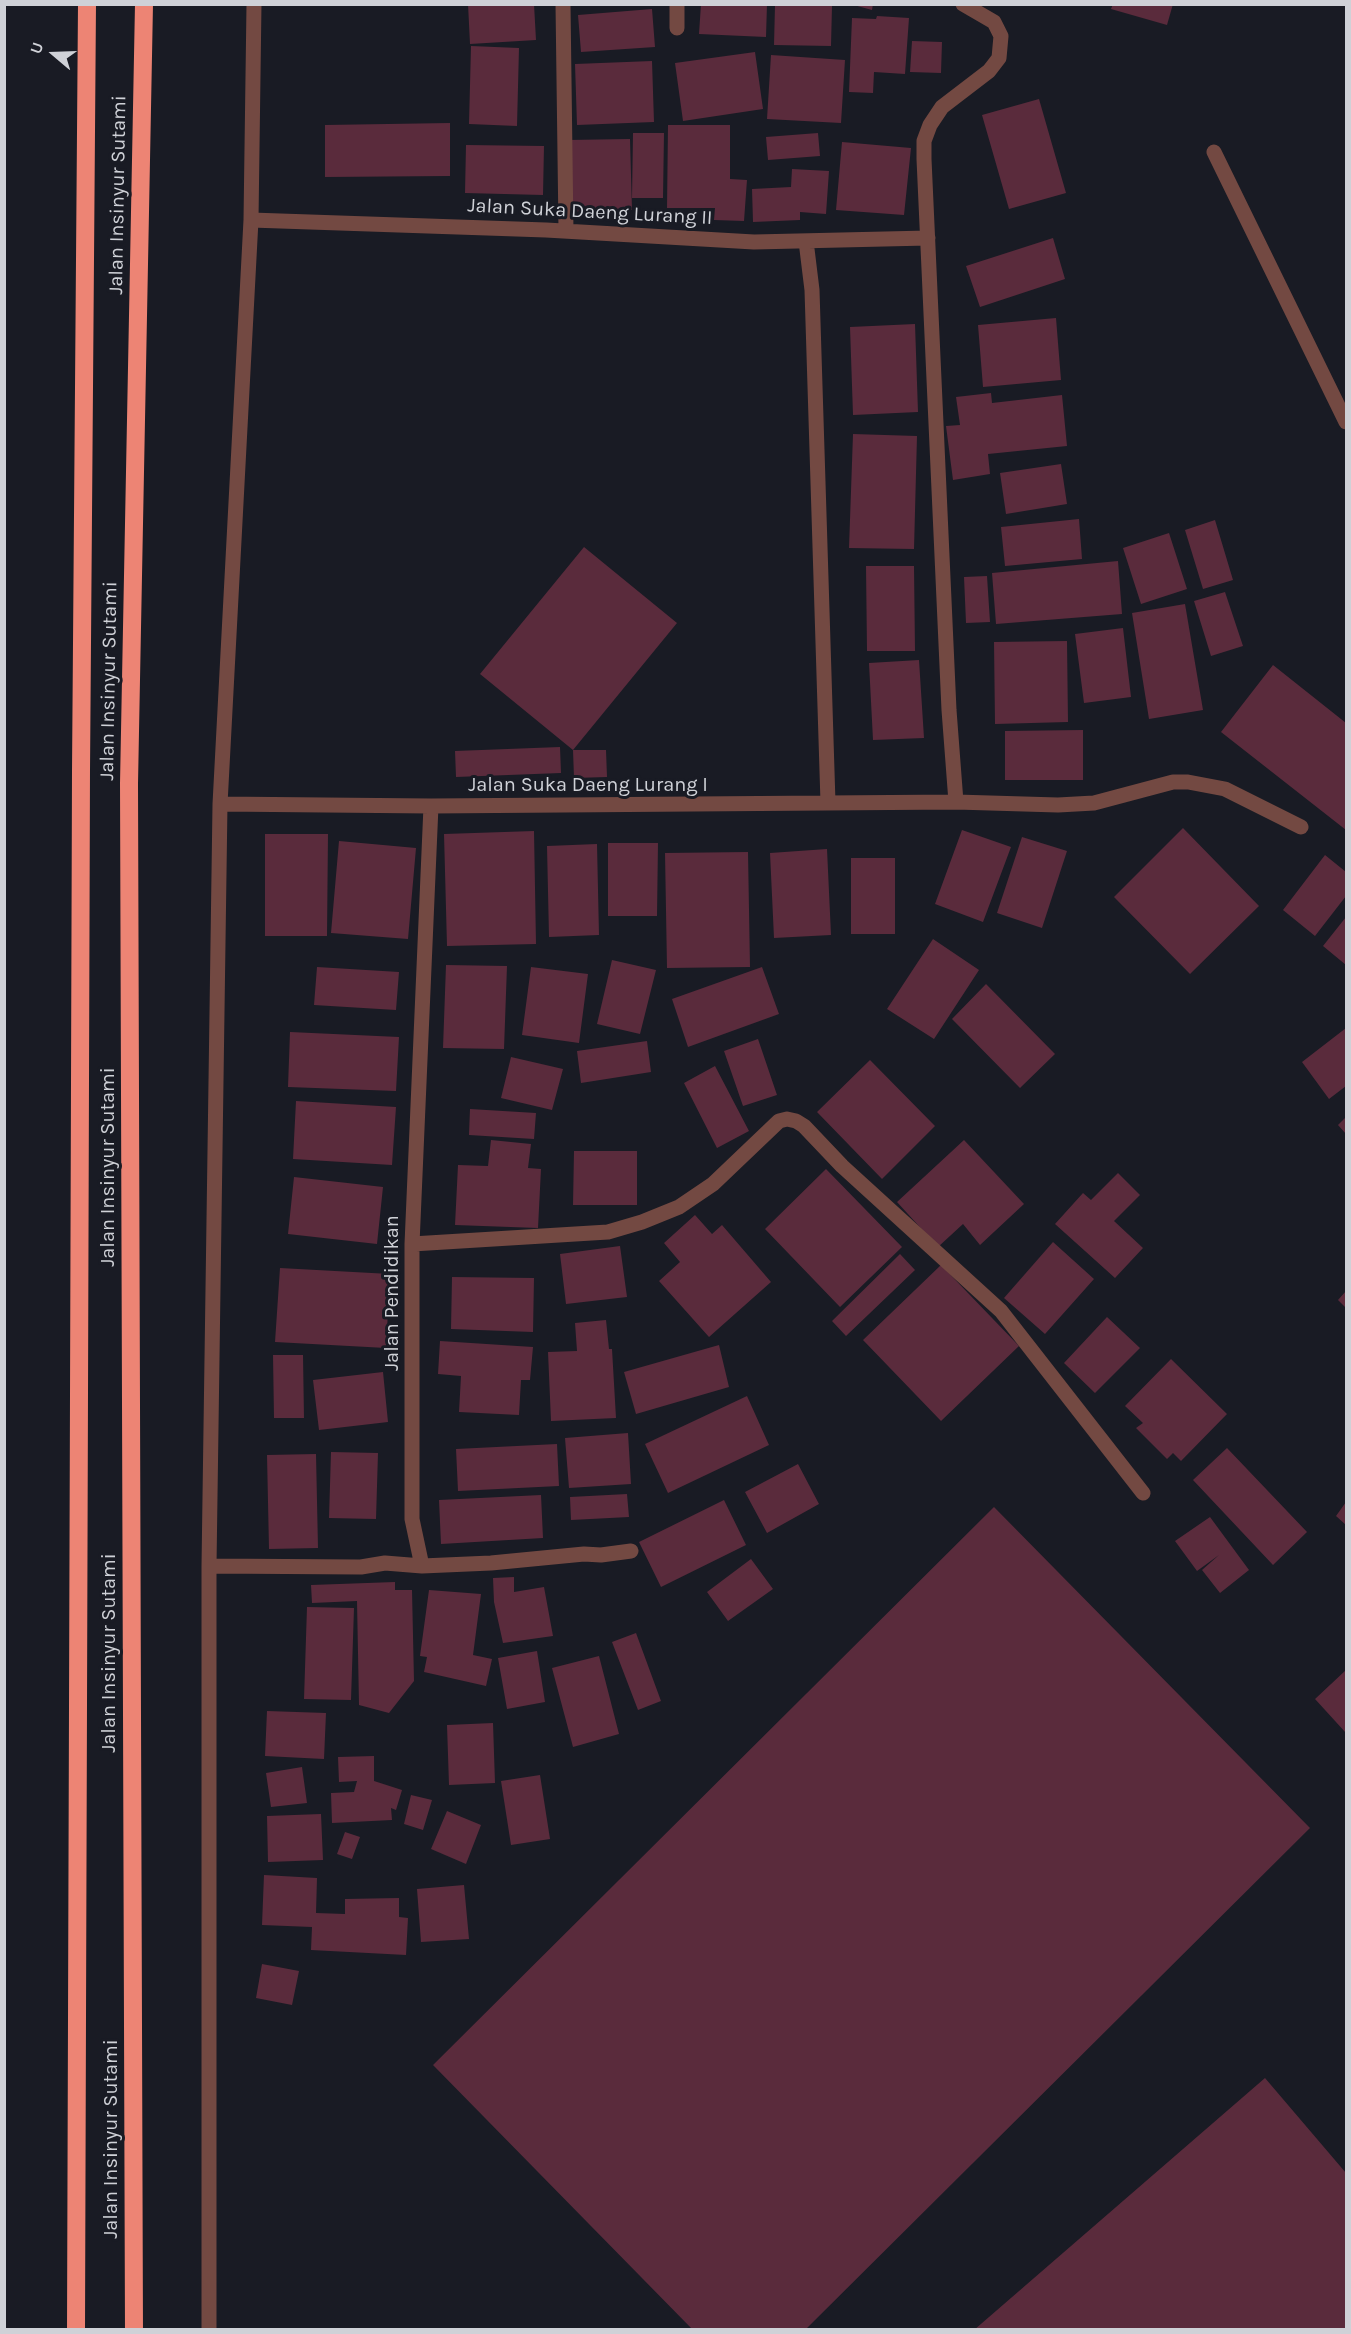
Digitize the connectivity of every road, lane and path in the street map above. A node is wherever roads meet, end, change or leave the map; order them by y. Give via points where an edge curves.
1 (87, 4) edge
2 (144, 4) edge
3 (254, 4) edge
4 (563, 4) edge
5 (677, 4) edge
6 (963, 4) edge
7 (677, 28) dead end
8 (1215, 152) dead end
9 (251, 220) junction
10 (566, 231) junction
11 (928, 238) junction
12 (806, 241) junction
13 (1347, 422) edge
14 (956, 802) junction
15 (828, 803) junction
16 (220, 804) junction
17 (431, 806) junction
18 (1300, 827) dead end
19 (412, 1244) junction
20 (1143, 1492) dead end
21 (631, 1551) dead end
22 (209, 1566) junction
23 (422, 1566) junction
24 (76, 2330) edge
25 (134, 2330) edge
26 (209, 2330) edge

1 - 24 highway, Jalan Insinyur Sutami
2 - 25 highway, Jalan Insinyur Sutami via 129,783
3 - 9 street
4 - 10 street
5 - 7 street
6 - 11 street via 994,22 1000,36 999,58 989,71 942,107 930,125 924,141
8 - 13 street
9 - 10 street, Jalan Suka Daeng Lurang II
9 - 16 street
10 - 12 street, Jalan Suka Daeng Lurang II via 754,242
11 - 12 street, Jalan Suka Daeng Lurang II
11 - 14 street
12 - 15 street via 812,290
14 - 15 street, Jalan Suka Daeng Lurang I
14 - 18 street, Jalan Suka Daeng Lurang I via 1094,803 1173,782 1188,782 1225,789
15 - 17 street, Jalan Suka Daeng Lurang I
16 - 17 street, Jalan Suka Daeng Lurang I
16 - 22 street
17 - 19 street, Jalan Pendidikan
19 - 20 street via 608,1232 642,1222 679,1207 713,1184 779,1121 796,1121 1001,1311
19 - 23 street, Jalan Pendidikan via 412,1519
21 - 23 street
22 - 23 street
22 - 26 street

